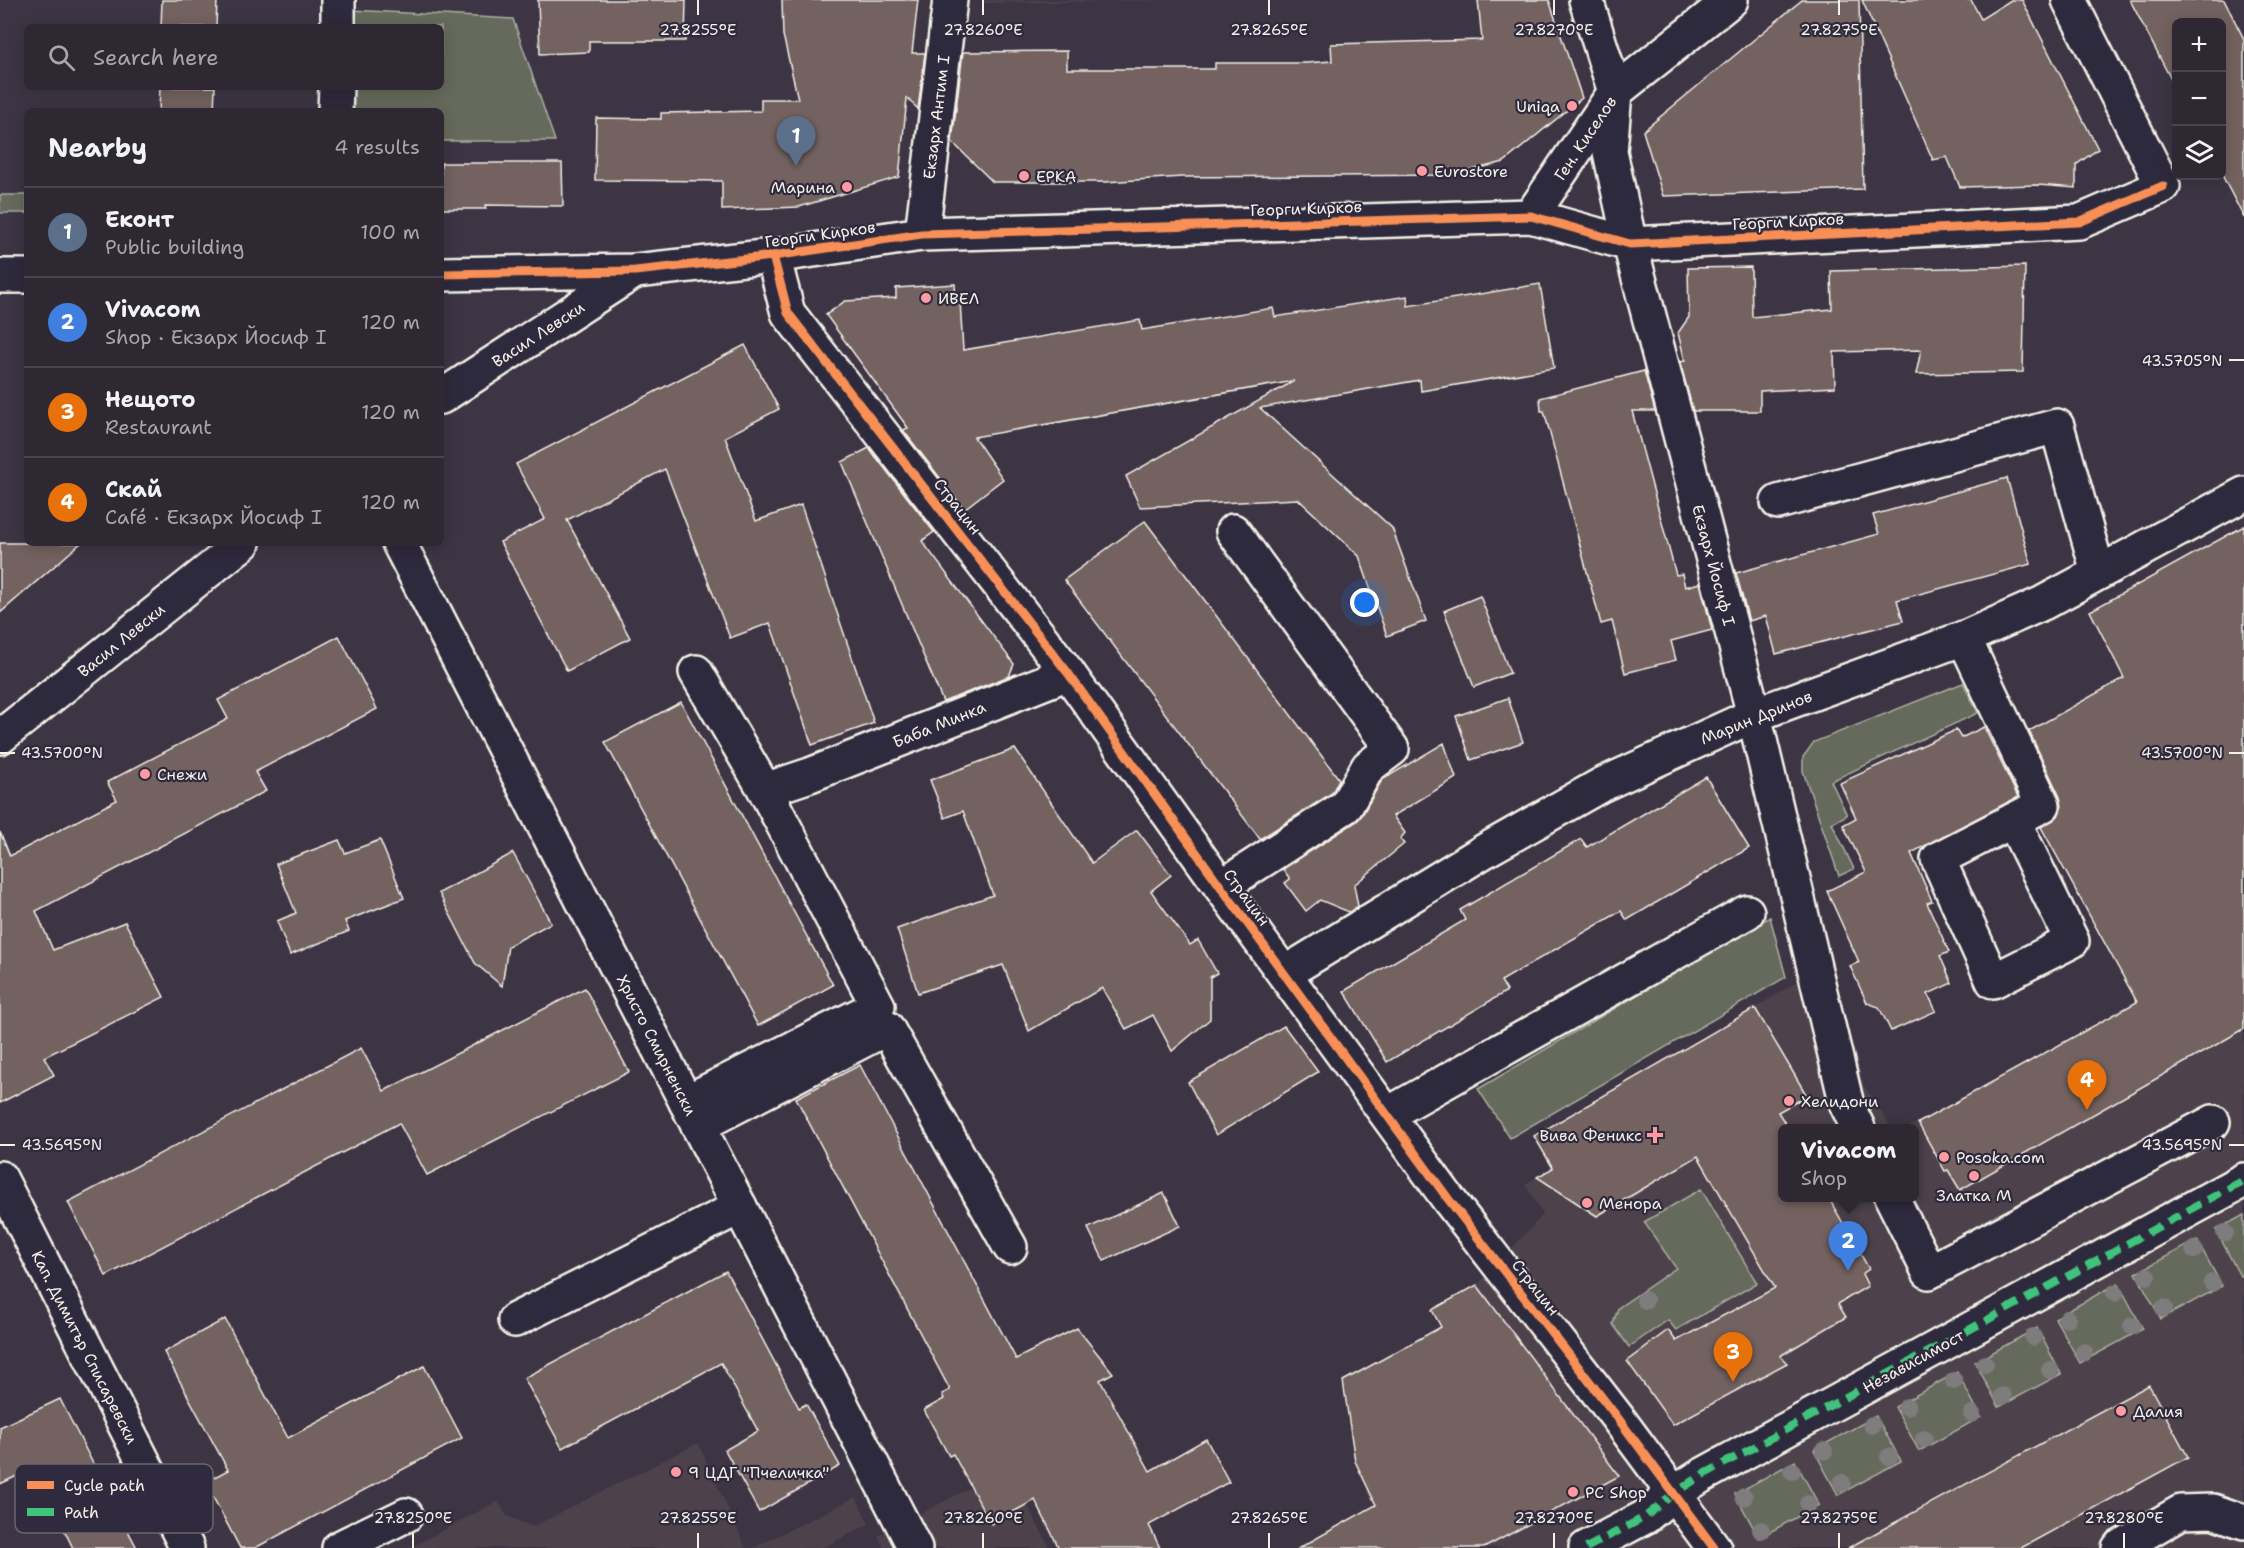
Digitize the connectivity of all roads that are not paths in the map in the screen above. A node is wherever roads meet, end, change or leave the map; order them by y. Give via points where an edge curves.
1 (338, 0) edge
2 (950, 0) edge
3 (1586, 0) edge
4 (1731, 0) edge
5 (2069, 0) edge
6 (338, 24) edge
7 (336, 90) edge
8 (1615, 92) junction
9 (335, 108) edge
10 (1531, 216) junction
11 (922, 234) junction
12 (1630, 244) junction
13 (773, 256) junction
14 (635, 271) junction
15 (444, 274) edge
16 (0, 276) edge
17 (24, 276) edge
18 (444, 396) edge
19 (2244, 494) edge
20 (1778, 502) dead end
21 (1233, 531) dead end
22 (239, 546) edge
23 (401, 546) edge
24 (2098, 572) junction
25 (1964, 638) junction
26 (696, 672) dead end
27 (1068, 673) junction
28 (1754, 715) junction
29 (0, 737) edge
30 (765, 790) junction
31 (2013, 820) junction
32 (1221, 887) junction
33 (1748, 912) dead end
34 (1284, 973) junction
35 (692, 1114) junction
36 (1388, 1114) junction
37 (2213, 1122) dead end
38 (1856, 1124) edge
39 (0, 1178) edge
40 (2244, 1180) edge
41 (1894, 1202) edge
42 (740, 1207) junction
43 (1010, 1246) dead end
44 (515, 1320) dead end
45 (145, 1464) edge
46 (1673, 1494) junction
47 (406, 1515) dead end
48 (2244, 1522) edge
49 (179, 1533) edge
50 (187, 1548) edge
51 (339, 1548) edge
52 (915, 1548) edge
53 (1586, 1548) edge
54 (1714, 1548) edge
55 (2119, 1548) edge

1 - 6 street
2 - 11 street, Екзарх Антим I
3 - 8 street, Екзарх Йосиф I
4 - 8 street, Ген. Киселов
5 - 12 street, Георги Кирков via 2163,186 2079,222
7 - 9 street
8 - 10 street, Ген. Киселов
8 - 12 street, Екзарх Йосиф I via 1610,152
10 - 11 street, Георги Кирков
10 - 12 street, Георги Кирков
11 - 13 street, Георги Кирков
12 - 28 street, Екзарх Йосиф I
13 - 14 street, Георги Кирков
13 - 27 street, Страцин via 788,313
14 - 15 street, Георги Кирков
14 - 18 street, Васил Левски
16 - 17 street
19 - 24 street, Марин Дринов
20 - 24 street via 2056,426
21 - 32 street via 1392,749 1368,767 1346,806
22 - 29 street, Васил Левски
23 - 35 street, Христо Смирненски
24 - 25 street, Марин Дринов via 2043,603
25 - 28 street, Марин Дринов
25 - 31 street via 2043,805
26 - 30 street
27 - 30 street, Баба Минка
27 - 32 street, Страцин
28 - 34 street, Марин Дринов via 1601,785
28 - 38 street, Екзарх Йосиф I via 1847,1105
30 - 35 street via 878,1006
31 - 31 street via 2072,941 1993,981 1938,859
32 - 34 street, Страцин
33 - 36 street
34 - 36 street, Страцин
35 - 42 street, Христо Смирненски
35 - 43 street via 886,1028
36 - 46 street, Страцин
37 - 41 street via 1929,1272
39 - 45 street, Кап. Димитър Списаревски
40 - 46 street, Независимост
42 - 44 street
42 - 52 street, Христо Смирненски
46 - 53 street, Независимост via 1645,1517
46 - 54 street, Страцин
47 - 51 street
48 - 55 street via 2213,1511 2181,1512
49 - 50 street, Кап. Димитър Списаревски

